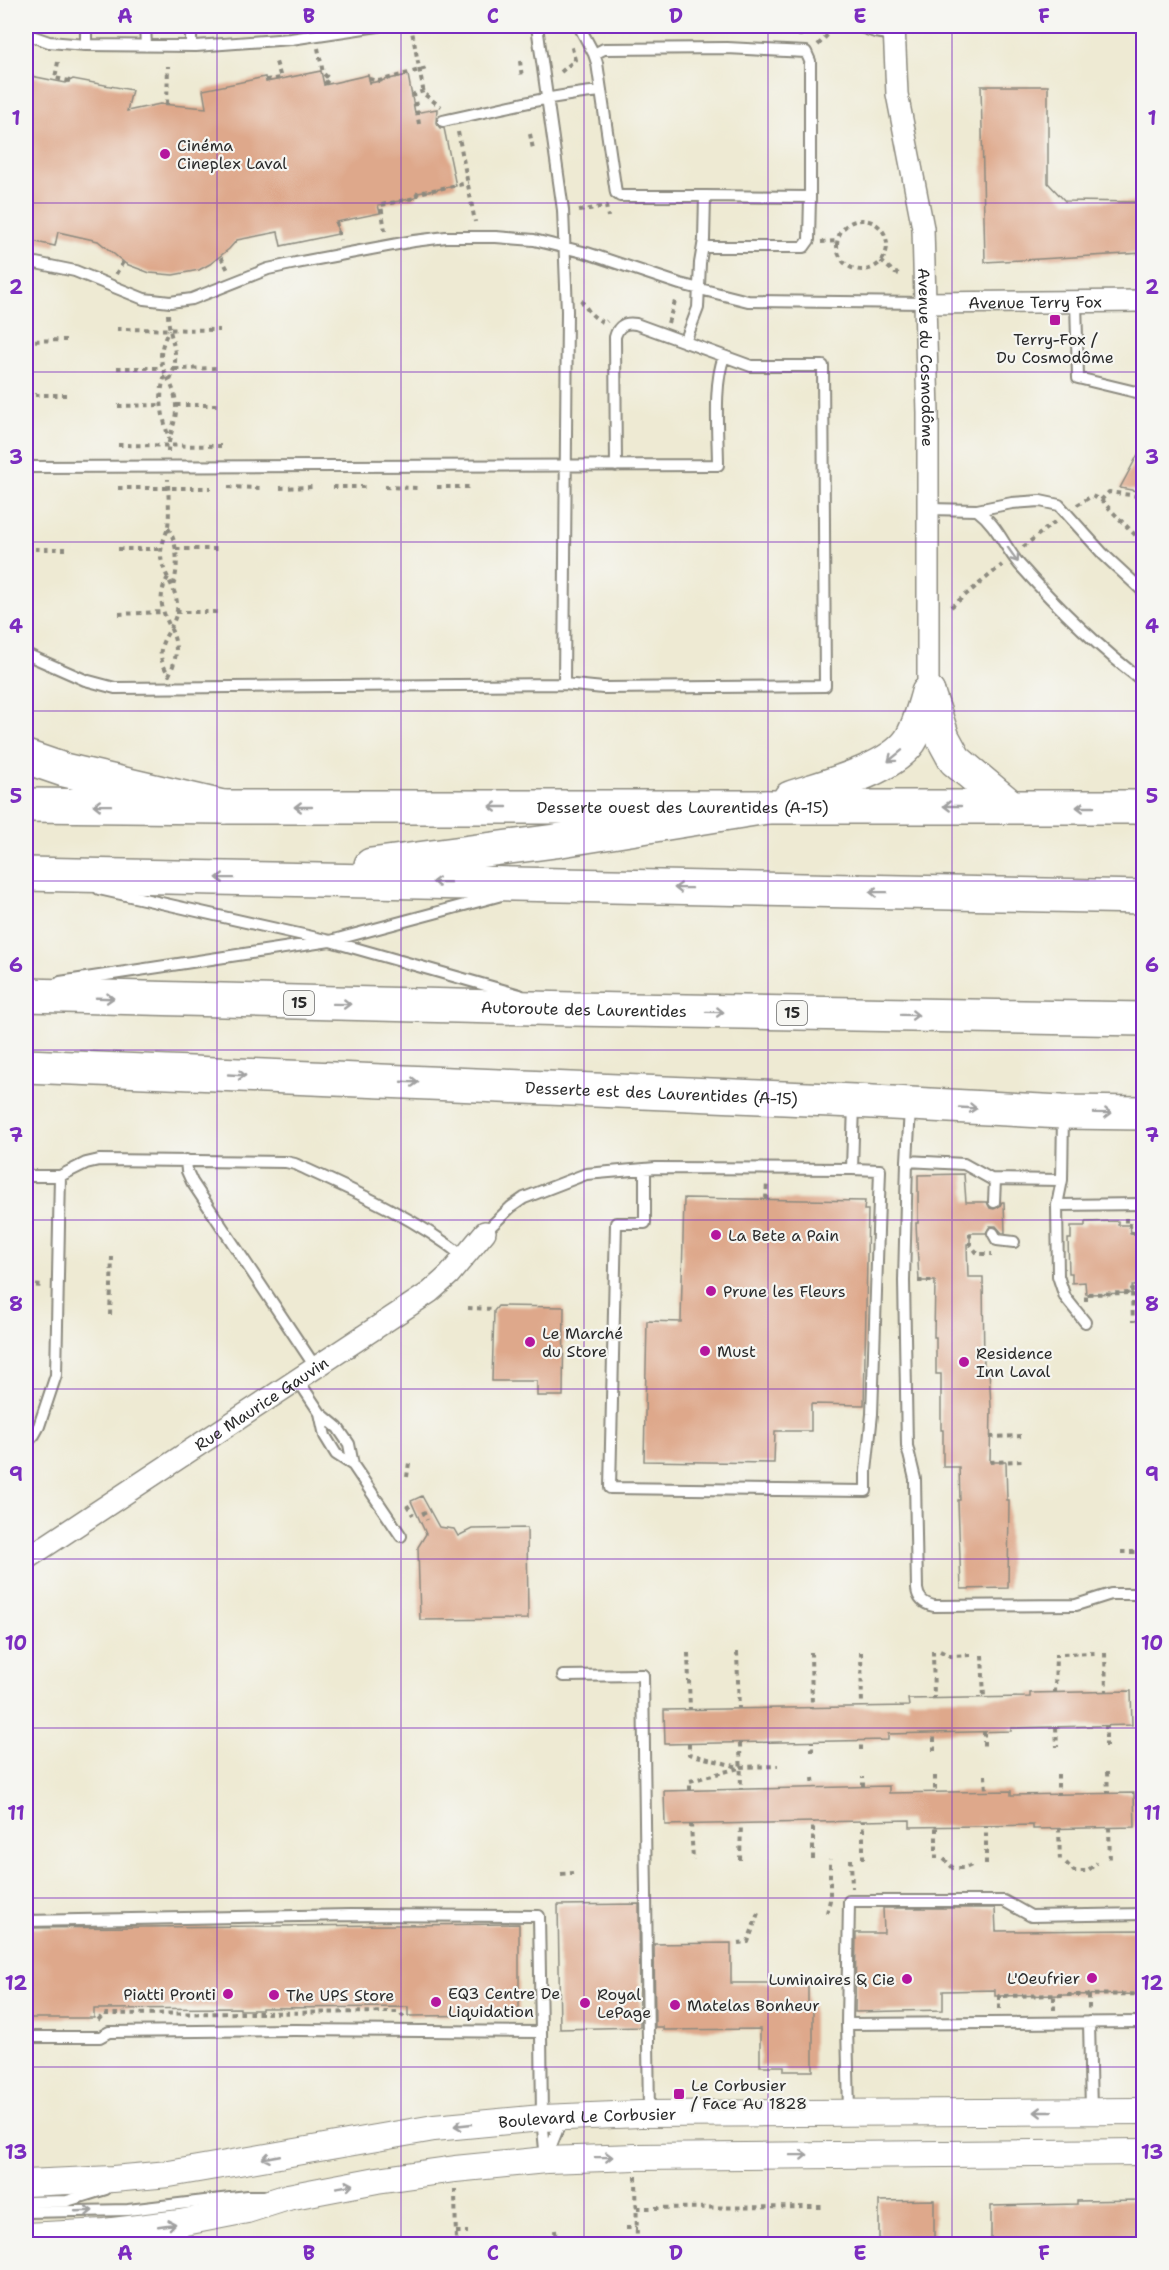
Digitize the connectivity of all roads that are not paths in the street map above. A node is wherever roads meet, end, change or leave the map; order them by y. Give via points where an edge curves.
1 (86, 26) edge
2 (145, 26) edge
3 (191, 26) edge
4 (378, 26) edge
5 (537, 26) edge
6 (579, 26) edge
7 (858, 26) edge
8 (894, 30) edge
9 (26, 34) edge
10 (86, 45) junction
11 (146, 46) junction
12 (190, 46) junction
13 (594, 54) junction
14 (601, 91) junction
15 (547, 97) junction
16 (443, 121) dead end
17 (705, 196) junction
18 (810, 197) junction
19 (565, 247) junction
20 (704, 247) junction
21 (26, 261) edge
22 (699, 289) junction
23 (1076, 301) junction
24 (1143, 301) edge
25 (925, 303) junction
26 (685, 342) junction
27 (724, 357) junction
28 (1143, 394) edge
29 (565, 466) junction
30 (616, 466) junction
31 (26, 467) edge
32 (928, 509) junction
33 (977, 510) junction
34 (1143, 592) edge
35 (26, 654) edge
36 (1143, 682) edge
37 (564, 684) junction
38 (928, 693) junction
39 (26, 757) edge
40 (26, 805) edge
41 (1010, 806) junction
42 (223, 807) junction
43 (767, 807) junction
44 (1143, 807) edge
45 (29, 874) edge
46 (1143, 875) edge
47 (264, 879) junction
48 (541, 884) junction
49 (937, 894) junction
50 (1143, 897) edge
51 (330, 941) junction
52 (26, 987) edge
53 (26, 995) edge
54 (573, 1009) junction
55 (1010, 1017) junction
56 (1143, 1019) edge
57 (1143, 1039) edge
58 (26, 1066) edge
59 (178, 1072) junction
60 (26, 1080) edge
61 (854, 1101) junction
62 (910, 1105) junction
63 (1062, 1112) junction
64 (1143, 1113) edge
65 (186, 1160) junction
66 (907, 1161) junction
67 (645, 1168) junction
68 (852, 1169) junction
69 (26, 1176) edge
70 (60, 1176) junction
71 (994, 1179) junction
72 (1062, 1180) junction
73 (994, 1202) dead end
74 (1143, 1204) edge
75 (1057, 1205) junction
76 (485, 1232) joint
77 (993, 1233) dead end
78 (1014, 1242) dead end
79 (464, 1257) junction
80 (1085, 1322) dead end
81 (316, 1368) junction
82 (298, 1380) junction
83 (320, 1413) junction
84 (26, 1443) edge
85 (353, 1465) junction
86 (401, 1536) dead end
87 (26, 1559) edge
88 (1143, 1594) edge
89 (563, 1676) dead end
90 (1143, 1914) edge
91 (26, 1921) edge
92 (1089, 2018) junction
93 (1143, 2022) edge
94 (847, 2024) junction
95 (541, 2032) junction
96 (26, 2037) edge
97 (1091, 2111) junction
98 (1143, 2111) edge
99 (849, 2114) junction
100 (649, 2115) junction
101 (552, 2118) junction
102 (1143, 2152) edge
103 (546, 2160) junction
104 (144, 2177) junction
105 (26, 2183) edge
106 (288, 2197) junction
107 (26, 2202) edge
108 (26, 2212) edge
109 (26, 2236) edge

1 - 10 lane
2 - 11 lane
3 - 12 lane
4 - 12 lane via 291,39
5 - 15 lane
6 - 13 lane
7 - 8 lane via 875,32
8 - 25 street, Avenue du Cosmodôme via 898,101 923,228
9 - 10 lane via 49,42
10 - 11 lane
11 - 12 lane
13 - 14 lane
13 - 18 lane via 604,49 806,51 810,61
14 - 15 lane
14 - 17 lane via 618,196
15 - 16 lane
15 - 19 lane
17 - 18 lane
17 - 20 lane
18 - 20 lane via 809,240 804,247
19 - 21 lane via 496,237 414,241 268,269 192,299 170,302 144,299 75,272
19 - 22 lane
19 - 29 lane
20 - 22 lane
22 - 25 lane via 757,302
22 - 26 lane via 698,308
23 - 24 street, Avenue Terry Fox
23 - 25 street, Avenue Terry Fox
23 - 28 lane via 1078,378
25 - 32 street, Avenue du Cosmodôme
26 - 27 lane
26 - 30 lane via 631,323 616,332
27 - 30 lane via 718,382 718,465
27 - 37 lane via 758,368 823,366 825,686 627,688
29 - 30 lane
29 - 31 lane
29 - 37 lane
32 - 33 lane
32 - 38 street, Avenue du Cosmodôme
33 - 34 lane via 1021,502 1059,505
33 -> 36 lane via 988,518 1012,556 1068,617
35 - 37 lane via 85,680 115,688
38 - 41 main road via 955,760
38 -> 43 main road via 911,739 891,760
39 - 42 main road via 64,770
42 -> 40 main road
41 -> 43 main road, Desserte ouest des Laurentides (A-15)
44 -> 41 main road, Desserte ouest des Laurentides (A-15)
43 -> 42 main road, Desserte ouest des Laurentides (A-15)
43 - 47 main road via 555,841
47 -> 45 main road
45 - 51 lane
46 - 49 main road
48 -> 47 main road
49 -> 48 main road
48 - 51 lane
49 - 50 main road
51 - 52 lane
51 - 54 lane
53 -> 54 main road, Autoroute des Laurentides / 15
54 -> 55 main road, Autoroute des Laurentides / 15
55 - 56 main road, Autoroute des Laurentides / 15
55 - 57 main road
58 - 59 main road
59 - 60 main road
59 -> 61 main road, Desserte est des Laurentides (A-15)
61 - 62 main road, Desserte est des Laurentides (A-15)
61 - 68 lane
62 -> 63 main road, Desserte est des Laurentides (A-15)
62 - 66 lane
63 -> 64 main road, Desserte est des Laurentides (A-15)
63 - 72 lane
65 - 70 lane via 92,1161
65 - 79 lane via 296,1164 420,1226
65 - 81 lane via 192,1182
66 - 71 lane via 964,1164
66 - 88 lane via 907,1446 915,1479 919,1597 934,1606 1038,1606 1076,1605 1111,1594
67 - 68 lane
67 - 68 lane via 645,1223 616,1223 610,1488 866,1491 880,1170
67 - 76 lane via 586,1173 565,1181 518,1202
69 - 70 lane
70 - 84 lane via 56,1375 39,1426
71 - 72 lane
71 - 73 lane
72 - 75 lane
74 - 75 lane
75 - 80 lane via 1058,1276 1065,1297
76 - 79 street, Rue Maurice Gauvin
77 - 78 lane via 998,1240
79 - 81 street, Rue Maurice Gauvin via 430,1292
81 - 82 street, Rue Maurice Gauvin
82 - 83 lane
82 - 87 street, Rue Maurice Gauvin
83 - 85 lane via 349,1444
83 - 85 lane via 325,1436 336,1454
85 - 86 lane
89 - 100 lane via 643,1675
90 - 94 lane via 1031,1916 1004,1901 849,1900
91 - 95 lane via 540,1916
92 - 93 lane
92 - 94 lane
92 - 97 lane
94 - 99 lane
95 - 96 lane via 209,2031
95 - 101 lane
97 - 98 street, Boulevard Le Corbusier
97 -> 99 street, Boulevard Le Corbusier
99 - 100 street, Boulevard Le Corbusier
100 - 101 street, Boulevard Le Corbusier
101 - 103 lane
101 - 103 lane
101 -> 104 street, Boulevard Le Corbusier via 434,2128
103 -> 102 street
106 -> 103 street via 427,2172
104 - 105 street, Boulevard Le Corbusier
104 - 107 lane, Boulevard Le Corbusier via 67,2201
108 -> 106 lane via 128,2210 247,2196
109 -> 106 street via 180,2223 247,2210

